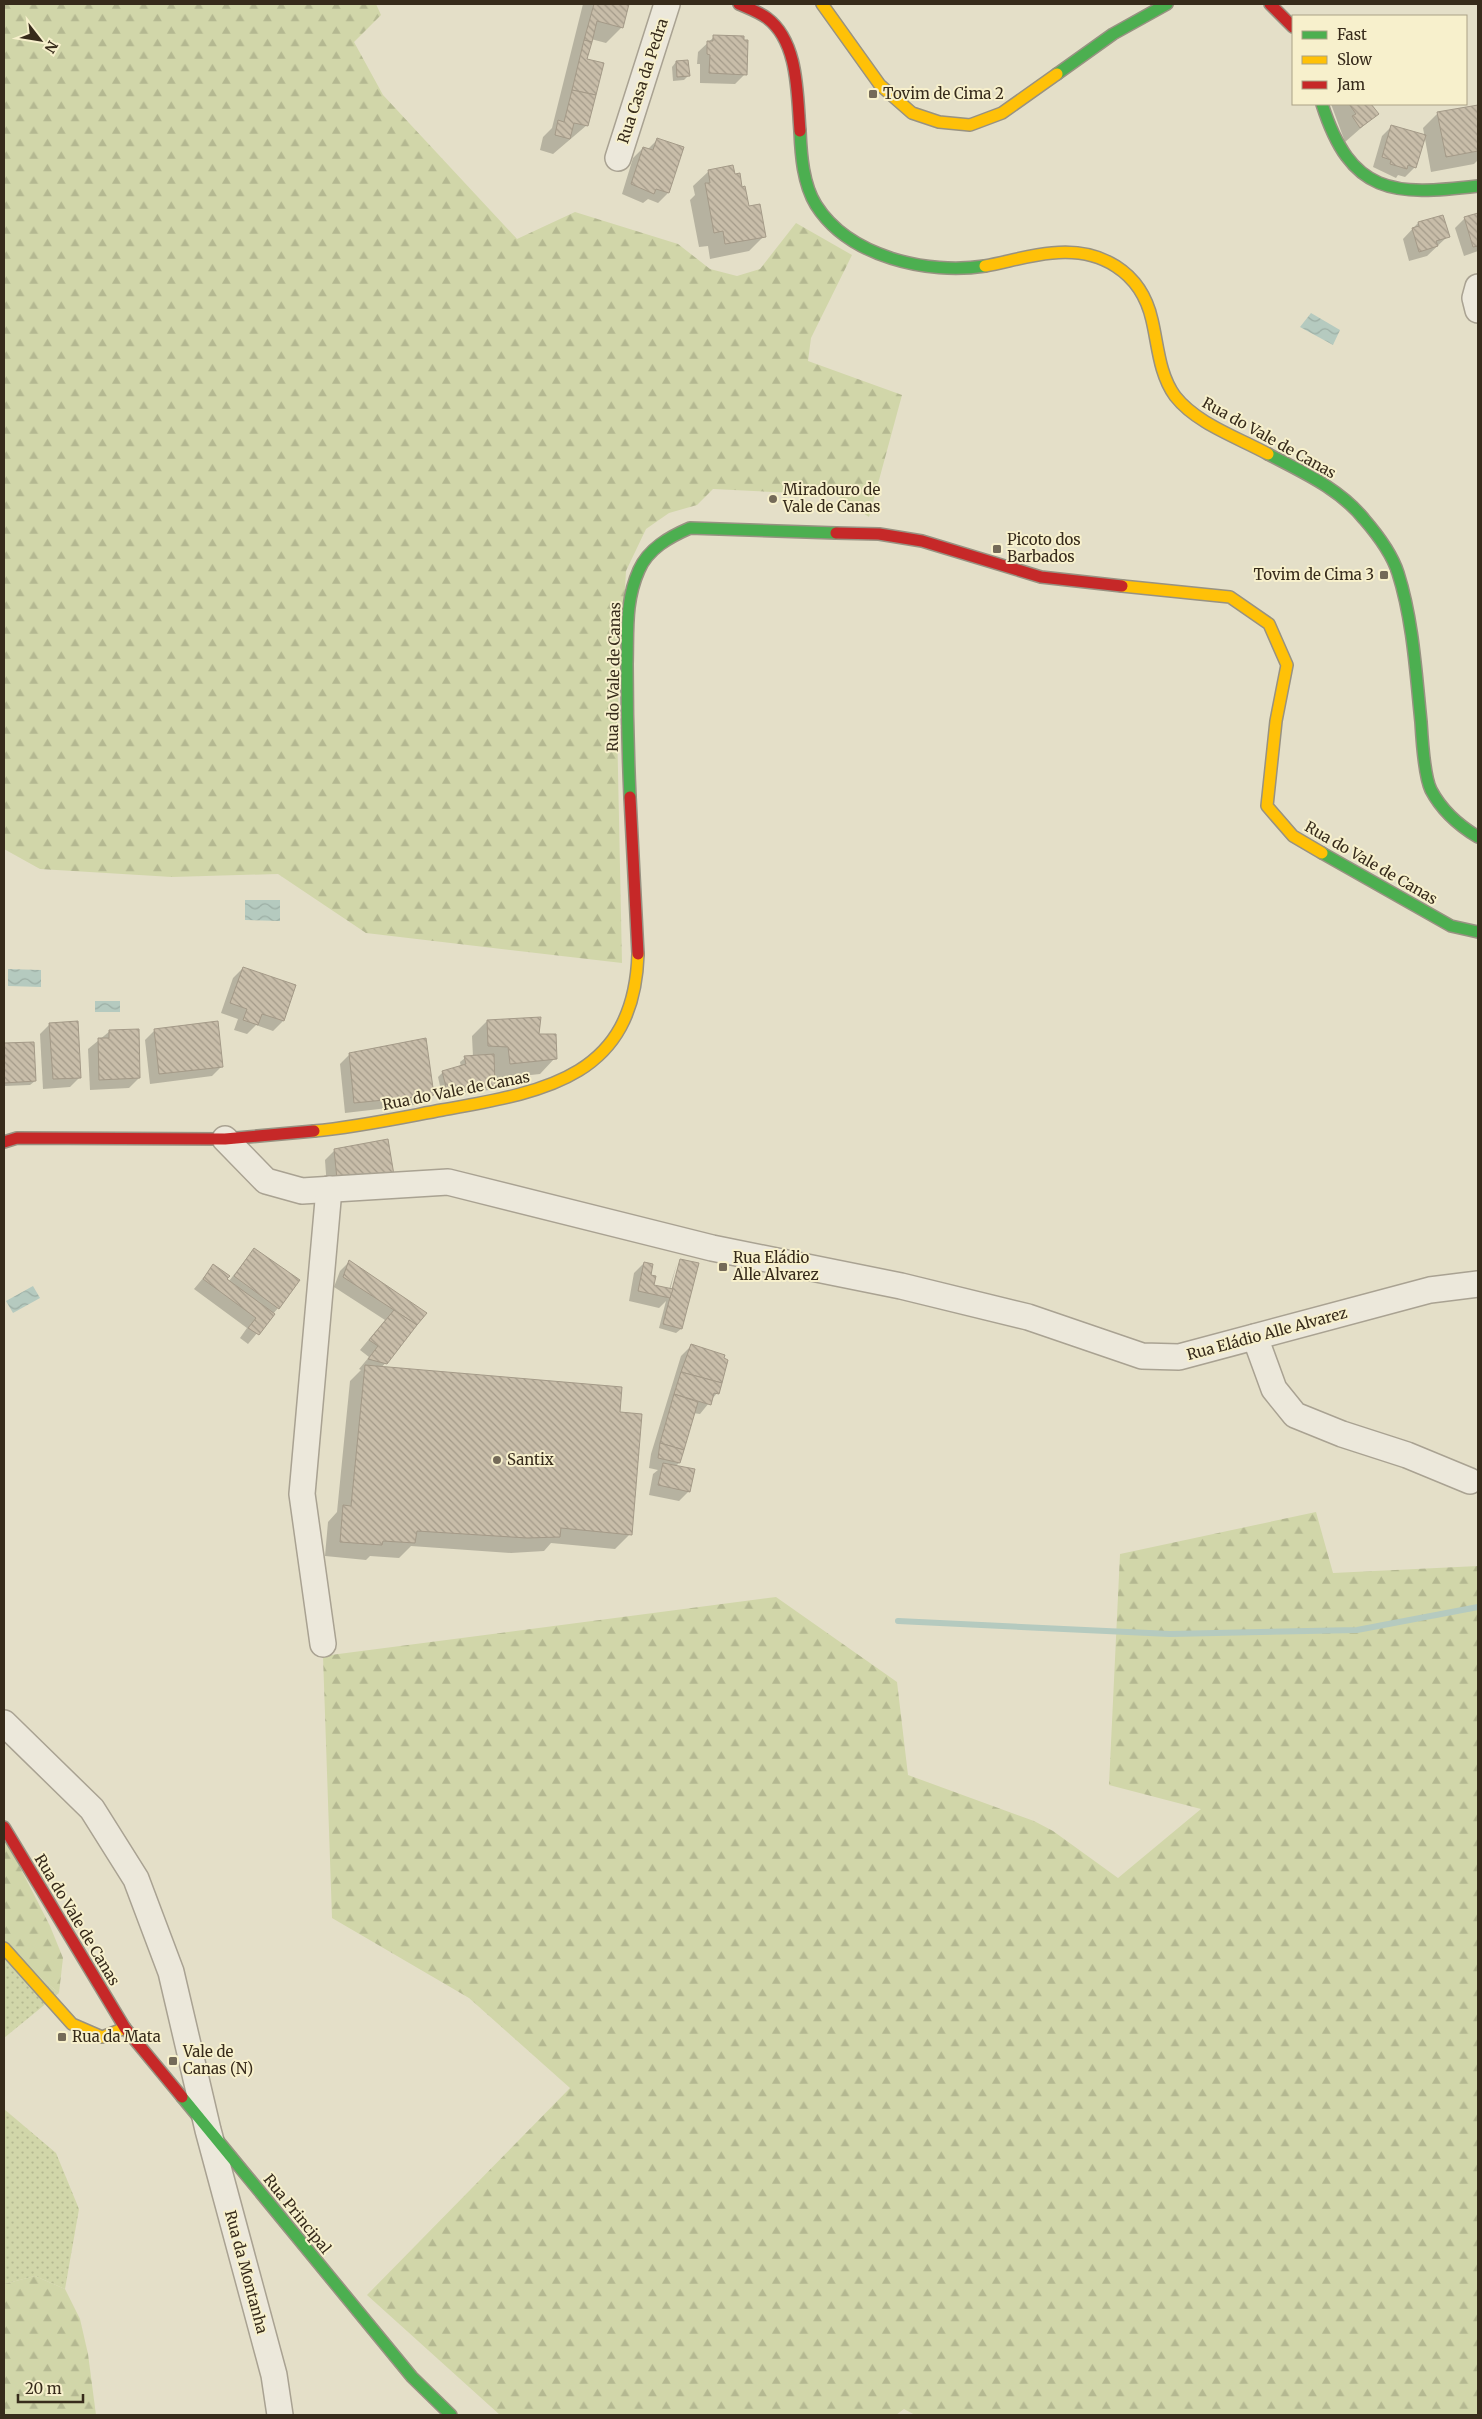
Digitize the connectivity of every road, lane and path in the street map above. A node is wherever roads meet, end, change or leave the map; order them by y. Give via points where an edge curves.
1 (667, 4) edge
2 (739, 4) edge
3 (822, 4) edge
4 (1167, 4) edge
5 (1270, 4) edge
6 (1292, 26) edge
7 (1322, 105) edge
8 (618, 158) dead end
9 (1478, 186) edge
10 (1478, 287) edge
11 (1478, 310) edge
12 (1478, 838) edge
13 (1478, 932) edge
14 (225, 1139) junction
15 (4, 1142) edge
16 (329, 1189) junction
17 (1478, 1284) edge
18 (1255, 1337) junction
19 (1470, 1481) dead end
20 (322, 1644) dead end
21 (4, 1723) edge
22 (4, 1827) edge
23 (4, 1948) edge
24 (125, 2028) junction
25 (208, 2130) junction
26 (280, 2415) edge
27 (451, 2415) edge

1 - 8 street, Rua Casa da Pedra
2 - 12 street, Rua do Vale de Canas via 768,19 784,40 794,74 803,169 813,203 833,226 871,250 918,265 971,268 1048,251 1088,253 1116,265 1138,284 1150,309 1164,375 1175,396 1192,414 1329,486 1363,517 1398,572 1414,648 1430,788 1445,812
3 - 4 street via 880,84 912,113 939,122 970,125 1002,113 1113,34
5 - 6 street
7 - 9 street via 1328,127 1344,158 1365,177 1391,188 1422,192
10 - 11 street via 1475,298
13 - 14 street, Rua do Vale de Canas via 1451,926 1293,836 1267,806 1276,721 1287,665 1269,624 1230,597 1041,577 922,541 879,534 690,528 671,536 652,551 639,569 628,602 627,725 638,956 632,1000 617,1036 595,1060 554,1085 516,1096 335,1129
14 - 15 street, Rua do Vale de Canas via 17,1138
14 - 16 street, Rua Eládio Alle Alvarez via 266,1181 302,1190
16 - 18 street, Rua Eládio Alle Alvarez via 448,1182 712,1248 901,1286 1028,1317 1142,1356 1179,1358
16 - 20 street via 302,1494
17 - 18 street, Rua Eládio Alle Alvarez via 1430,1290
18 - 19 street via 1274,1389 1295,1415
21 - 25 street, Rua da Montanha via 92,1809 136,1879 171,1972
22 - 24 street, Rua do Vale de Canas
23 - 24 street via 72,2024 102,2037
24 - 25 street, Rua Principal
25 - 26 street, Rua da Montanha via 274,2375
25 - 27 street, Rua Principal via 412,2377

